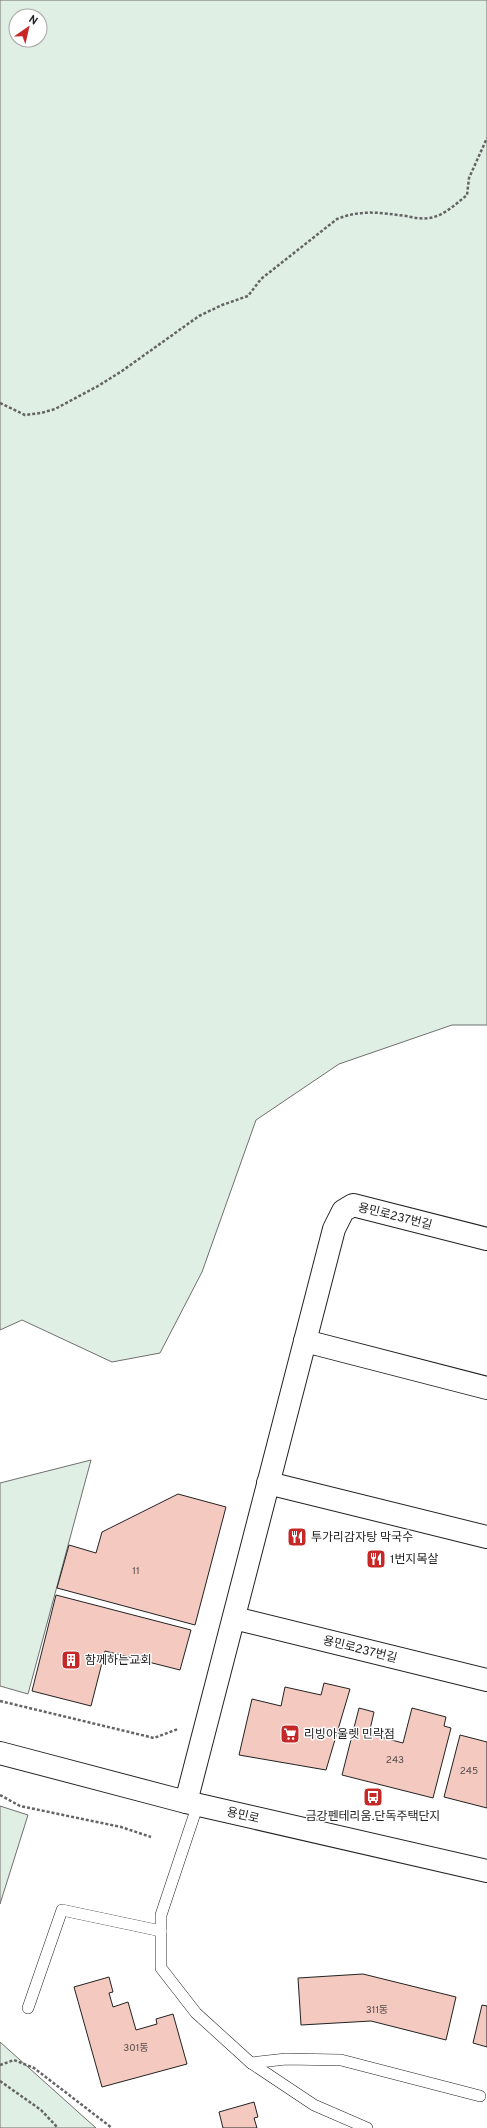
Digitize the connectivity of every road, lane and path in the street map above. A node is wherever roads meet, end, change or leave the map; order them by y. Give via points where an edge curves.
1 (487, 138) edge
2 (0, 402) edge
3 (487, 1239) edge
4 (305, 1341) junction
5 (487, 1388) edge
6 (268, 1483) junction
7 (487, 1537) edge
8 (234, 1618) junction
9 (487, 1680) edge
10 (0, 1701) edge
11 (178, 1729) dead end
12 (0, 1753) edge
13 (0, 1795) edge
14 (192, 1803) junction
15 (151, 1837) dead end
16 (487, 1872) edge
17 (161, 1931) junction
18 (28, 2008) dead end
19 (251, 2062) junction
20 (0, 2065) edge
21 (0, 2081) edge
22 (480, 2096) dead end
23 (58, 2128) edge
24 (112, 2128) edge
25 (367, 2128) edge

1 - 2 path via 469,178 467,194 446,211 433,217 422,218 368,212 352,213 337,219 261,279 248,296 199,316 98,386 55,409 41,413 25,415
3 - 4 street, 용민로237번길 via 353,1205 343,1211 334,1229
4 - 5 street
4 - 6 street, 용민로237번길
6 - 7 street
6 - 8 street, 용민로237번길
8 - 9 street, 용민로237번길
8 - 14 street, 용민로237번길
10 - 11 path via 154,1738
12 - 14 street, 용민로
13 - 15 path via 20,1806 121,1827
14 - 16 street, 용민로
14 - 17 lane via 161,1915
17 - 18 lane via 62,1910
17 - 19 lane via 161,1968 196,2013
19 - 22 lane via 286,2059 341,2060
19 - 25 lane via 314,2105
20 - 24 path via 14,2060 34,2068
21 - 23 path via 41,2110

